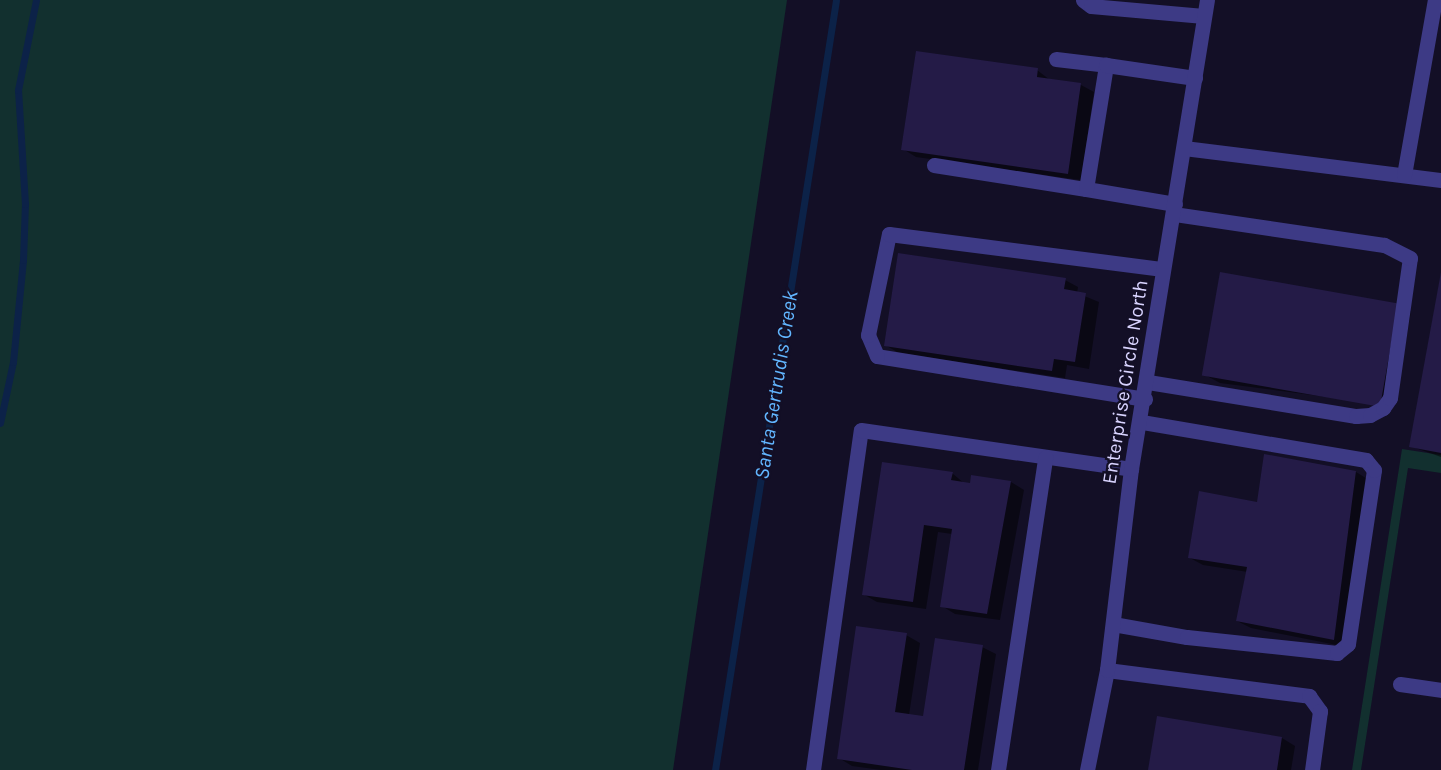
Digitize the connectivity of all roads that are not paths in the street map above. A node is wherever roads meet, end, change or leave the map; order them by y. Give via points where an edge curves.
1 (1083, 0) edge
2 (1207, 0) edge
3 (1435, 0) edge
4 (1204, 16) junction
5 (1056, 59) dead end
6 (1106, 65) junction
7 (1195, 78) junction
8 (1184, 148) junction
9 (934, 165) dead end
10 (1404, 175) junction
11 (1441, 180) edge
12 (1086, 189) junction
13 (1174, 209) junction
14 (1163, 269) junction
15 (1148, 382) junction
16 (1145, 399) junction
17 (1141, 422) junction
18 (1045, 458) junction
19 (1131, 469) junction
20 (1113, 624) junction
21 (1107, 670) junction
22 (1400, 684) dead end
23 (1441, 690) edge
24 (813, 770) edge
25 (998, 770) edge
26 (1087, 770) edge
27 (1312, 770) edge

1 - 4 street via 1091,6
2 - 4 street, Enterprise Circle North
3 - 10 street
4 - 7 street, Enterprise Circle North
5 - 6 street
6 - 7 street
6 - 12 street
7 - 8 street, Enterprise Circle North
8 - 10 street
8 - 13 street, Enterprise Circle North
9 - 12 street
10 - 11 street
12 - 13 street
13 - 14 street, Enterprise Circle North
13 - 15 street via 1384,245 1410,258 1390,398 1370,415 1356,416
14 - 15 street, Enterprise Circle North
14 - 16 street via 889,234 868,335 877,356
15 - 16 street, Enterprise Circle North
16 - 17 street, Enterprise Circle North
17 - 19 street, Enterprise Circle North
17 - 20 street via 1366,460 1374,470 1348,644 1337,653 1187,637
18 - 19 street
18 - 24 street via 861,430
18 - 25 street
19 - 20 street, Enterprise Circle North
20 - 21 street, Enterprise Circle North
21 - 26 street, Enterprise Circle North
21 - 27 street via 1309,696 1320,711
22 - 23 street

